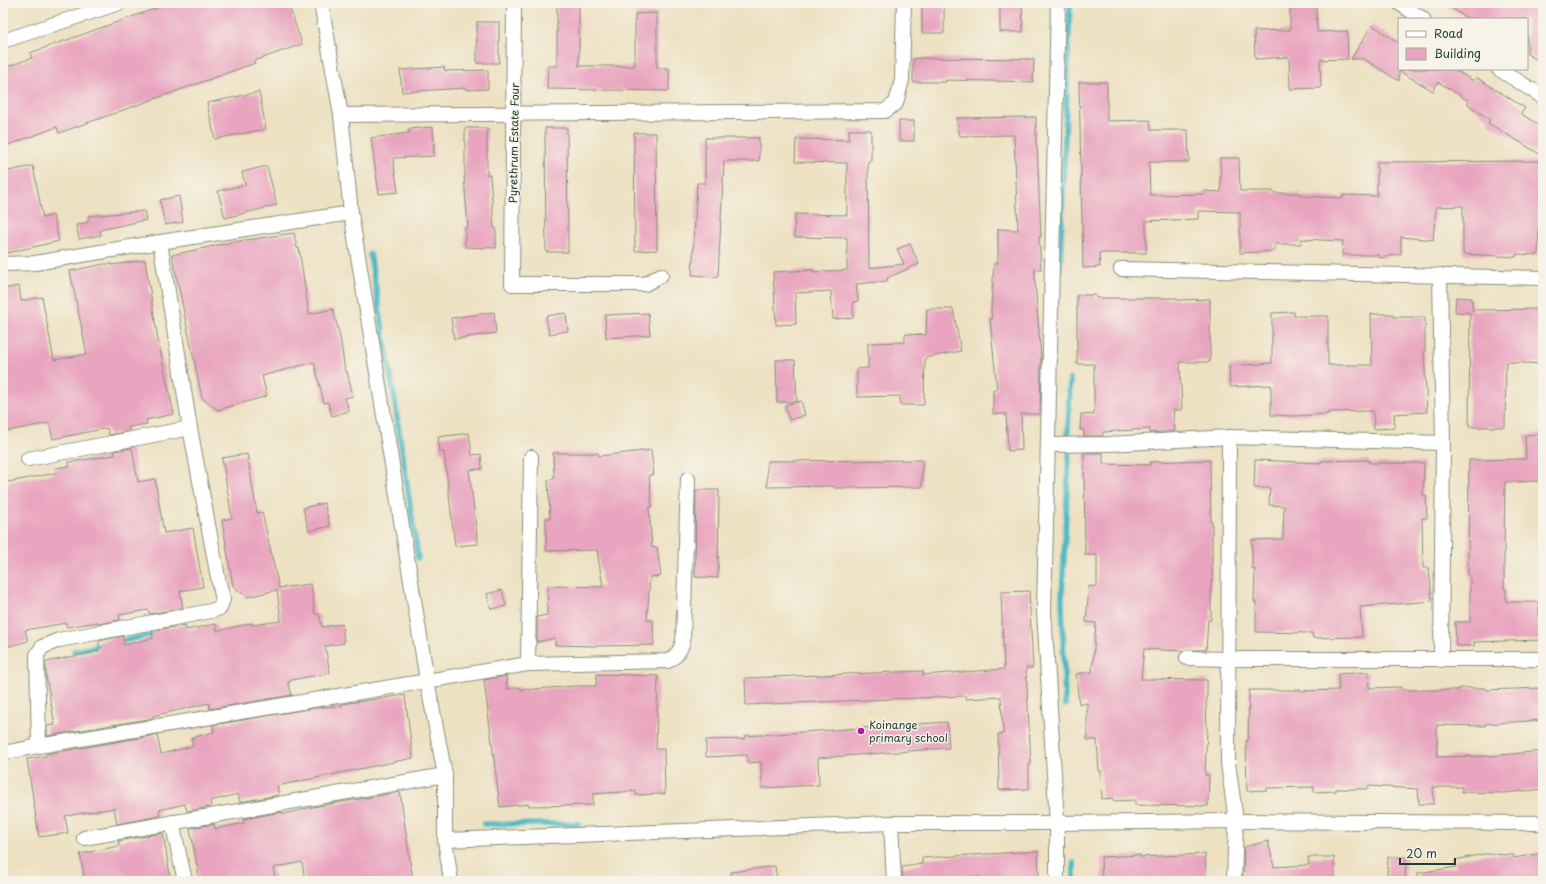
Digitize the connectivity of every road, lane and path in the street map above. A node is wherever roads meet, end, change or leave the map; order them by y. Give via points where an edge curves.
1 (119, 3) edge
2 (321, 3) edge
3 (514, 3) edge
4 (904, 3) edge
5 (1058, 3) edge
6 (1399, 3) edge
7 (1422, 18) edge
8 (3, 40) edge
9 (1500, 70) edge
10 (1543, 97) edge
11 (341, 115) junction
12 (514, 115) junction
13 (352, 213) junction
14 (160, 242) junction
15 (3, 264) edge
16 (1121, 269) dead end
17 (661, 275) dead end
18 (1440, 275) junction
19 (1543, 278) edge
20 (190, 428) junction
21 (1229, 437) junction
22 (1442, 443) junction
23 (1049, 445) junction
24 (531, 457) dead end
25 (28, 459) dead end
26 (688, 479) dead end
27 (1188, 658) dead end
28 (1229, 659) junction
29 (1441, 660) junction
30 (1543, 660) edge
31 (528, 664) junction
32 (427, 680) junction
33 (39, 746) junction
34 (3, 752) edge
35 (445, 775) junction
36 (1236, 821) junction
37 (172, 822) junction
38 (891, 823) junction
39 (1543, 823) edge
40 (1057, 824) junction
41 (84, 838) dead end
42 (445, 840) junction
43 (185, 881) edge
44 (451, 881) edge
45 (894, 881) edge
46 (1057, 881) edge
47 (1234, 881) edge

1 - 8 street
2 - 11 street
3 - 12 street, Pyrethrum Estate Four
4 - 12 street via 902,80 896,103 885,111
5 - 23 street
6 - 7 street
9 - 10 street
11 - 12 street
11 - 13 street
12 - 17 street, Pyrethrum Estate Four via 512,284 644,284
13 - 14 street
13 - 32 street
14 - 15 street via 35,263
14 - 20 street
16 - 18 street
18 - 19 street
18 - 22 street
20 - 25 street
20 - 33 street via 223,599 220,608 59,640 42,647 37,655
21 - 22 street
21 - 23 street
21 - 28 street
22 - 29 street
23 - 40 street via 1044,611
24 - 31 street
26 - 31 street via 683,641 675,658 668,661
27 - 28 street
28 - 29 street
28 - 36 street via 1228,764
29 - 30 street
31 - 32 street
32 - 33 street
32 - 35 street
33 - 34 street
35 - 37 street
35 - 42 street
36 - 39 street
36 - 40 street
36 - 47 street
37 - 41 street
37 - 43 street
38 - 40 street
38 - 42 street
38 - 45 street
40 - 46 street
42 - 44 street

